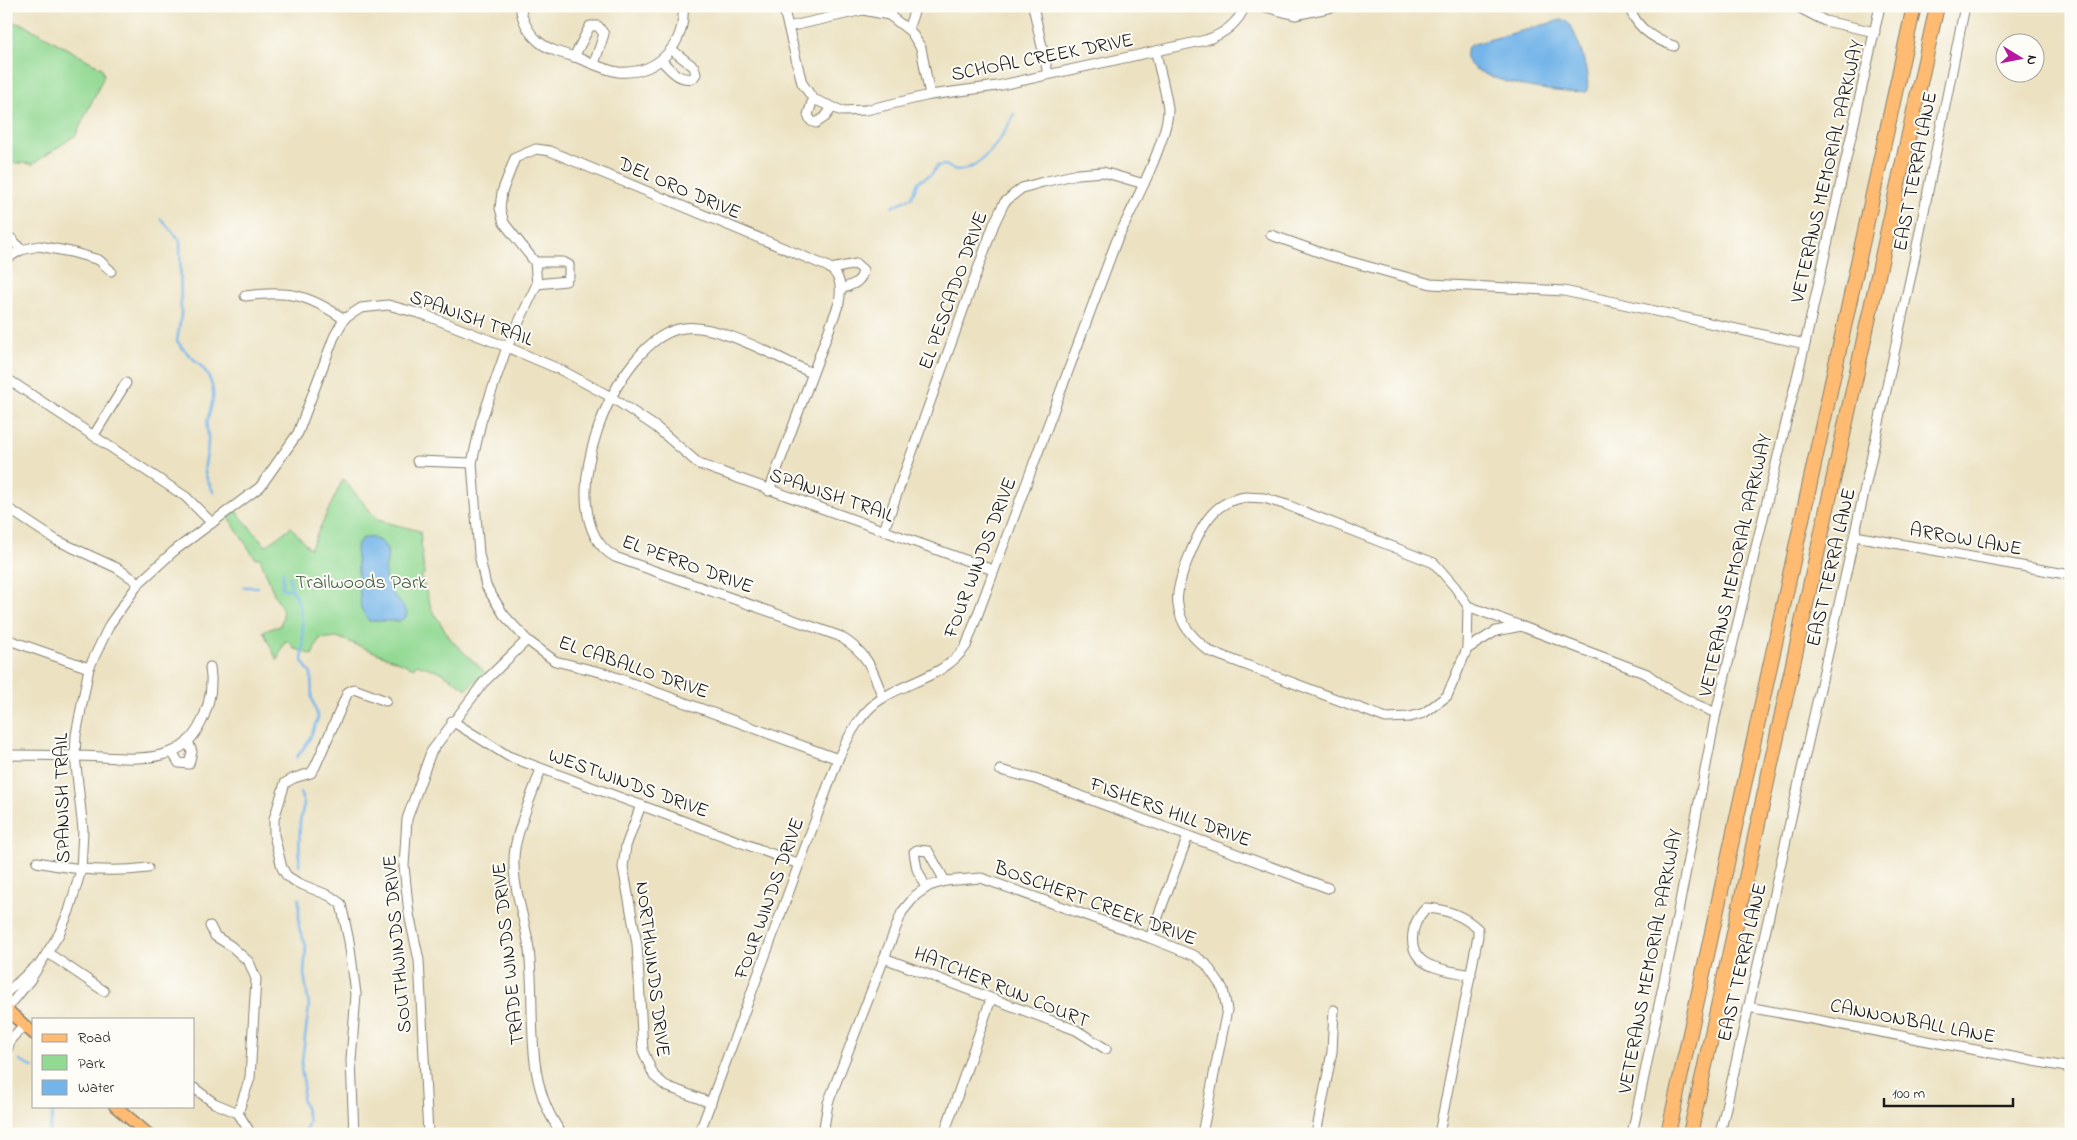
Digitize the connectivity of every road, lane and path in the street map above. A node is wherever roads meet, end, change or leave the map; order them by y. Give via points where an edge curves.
1 (520, 6) edge
2 (684, 6) edge
3 (783, 6) edge
4 (895, 6) edge
5 (912, 6) edge
6 (1033, 6) edge
7 (1245, 6) edge
8 (1262, 6) edge
9 (1338, 6) edge
10 (1629, 6) edge
11 (1796, 6) edge
12 (1880, 6) edge
13 (1914, 6) edge
14 (1937, 6) edge
15 (1965, 6) edge
16 (889, 15) junction
17 (788, 27) junction
18 (908, 29) junction
19 (1875, 32) junction
20 (1674, 46) dead end
21 (672, 50) junction
22 (1156, 52) junction
23 (574, 57) junction
24 (661, 60) junction
25 (594, 64) junction
26 (1048, 74) junction
27 (930, 95) junction
28 (814, 99) junction
29 (832, 108) junction
30 (1144, 184) junction
31 (6, 235) edge
32 (1271, 235) dead end
33 (21, 250) junction
34 (6, 259) edge
35 (535, 262) junction
36 (832, 269) junction
37 (111, 271) dead end
38 (536, 280) junction
39 (841, 289) junction
40 (245, 296) dead end
41 (344, 319) junction
42 (1805, 344) junction
43 (507, 347) junction
44 (812, 373) junction
45 (6, 378) edge
46 (126, 383) dead end
47 (612, 397) junction
48 (94, 435) junction
49 (417, 461) dead end
50 (472, 463) junction
51 (769, 491) junction
52 (6, 507) edge
53 (212, 523) junction
54 (884, 530) junction
55 (1855, 536) junction
56 (993, 570) junction
57 (2071, 574) edge
58 (139, 583) junction
59 (1468, 606) junction
60 (1520, 626) junction
61 (6, 638) edge
62 (527, 640) junction
63 (1466, 650) junction
64 (210, 667) dead end
65 (89, 668) junction
66 (883, 698) junction
67 (386, 701) dead end
68 (1716, 713) junction
69 (452, 721) junction
70 (188, 741) junction
71 (172, 752) junction
72 (6, 755) edge
73 (75, 756) junction
74 (838, 759) junction
75 (541, 769) junction
76 (1000, 770) dead end
77 (641, 805) junction
78 (1188, 836) junction
79 (37, 862) dead end
80 (799, 864) junction
81 (148, 868) dead end
82 (81, 870) junction
83 (945, 881) junction
84 (926, 888) junction
85 (1328, 888) dead end
86 (210, 926) dead end
87 (1150, 938) junction
88 (48, 952) junction
89 (884, 958) junction
90 (39, 965) junction
91 (1471, 975) junction
92 (104, 991) dead end
93 (6, 993) edge
94 (991, 999) junction
95 (1748, 1007) junction
96 (6, 1009) edge
97 (1334, 1010) dead end
98 (24, 1025) junction
99 (32, 1032) edge
100 (1106, 1050) dead end
101 (6, 1053) edge
102 (2071, 1068) edge
103 (195, 1089) edge
104 (710, 1103) junction
105 (117, 1108) edge
106 (238, 1113) junction
107 (148, 1134) edge
108 (251, 1134) edge
109 (354, 1134) edge
110 (428, 1134) edge
111 (562, 1134) edge
112 (699, 1134) edge
113 (823, 1134) edge
114 (944, 1134) edge
115 (1202, 1134) edge
116 (1316, 1134) edge
117 (1439, 1134) edge
118 (1632, 1134) edge
119 (1668, 1134) edge
120 (1690, 1134) edge
121 (1720, 1134) edge

1 - 23 street via 528,29 537,40
2 - 21 street via 680,37
3 - 17 street
4 - 16 street
5 - 18 street via 914,12
6 - 26 street
7 - 22 street, SCHOAL CREEK DRIVE via 1234,23 1220,35
8 - 9 street via 1294,15
10 - 20 street via 1636,22 1644,30 1661,42
11 - 19 street via 1825,21
12 - 19 street, VETERANS MEMORIAL PARKWAY
13 - 119 highway
14 - 120 highway
15 - 55 street, EAST TERRA LANE
16 - 17 street via 863,10
16 - 18 street
17 - 28 street via 798,72
18 - 27 street via 921,48
19 - 42 street, VETERANS MEMORIAL PARKWAY
21 - 24 street
21 - 24 street via 694,67 696,74 693,78 677,76
22 - 26 street, SCHOAL CREEK DRIVE
22 - 30 street, FOUR WINDS DRIVE via 1168,109 1166,125
23 - 25 street
23 - 25 street via 590,26 598,26 604,34
24 - 25 street via 630,72 616,72
26 - 27 street, SCHOAL CREEK DRIVE via 997,86
27 - 29 street, SCHOAL CREEK DRIVE via 866,110
28 - 29 street, SCHOAL CREEK DRIVE
28 - 29 street via 808,115 816,123
30 - 54 street, EL PESCADO DRIVE via 1103,172 1078,174 1022,188 1004,203
30 - 56 street, FOUR WINDS DRIVE via 1116,242
31 - 33 street
32 - 42 street via 1330,256 1431,284 1564,292
33 - 34 street
33 - 37 street via 38,246 71,252 99,260
35 - 36 street, DEL ORO DRIVE via 504,223 500,208 502,192 515,158 536,148
35 - 38 street
35 - 38 street via 563,262 569,265 570,271 566,281
36 - 39 street
36 - 39 street via 849,263 863,270 856,283
38 - 43 street, EL CABALLO DRIVE
39 - 44 street via 839,303
40 - 41 street via 275,292 301,296
41 - 43 street, SPANISH TRAIL via 361,308 388,305 425,315
41 - 53 street, SPANISH TRAIL via 319,372 298,433 260,487
42 - 68 street, VETERANS MEMORIAL PARKWAY
43 - 47 street, SPANISH TRAIL
43 - 50 street, EL CABALLO DRIVE via 481,422
44 - 47 street, EL PERRO DRIVE via 731,337 698,328 683,328 670,331 652,344 636,360
44 - 51 street
45 - 48 street
46 - 48 street
47 - 51 street, SPANISH TRAIL via 656,427 699,464
47 - 66 street, EL PERRO DRIVE via 591,449 586,484 587,514 598,542 615,557 852,643 869,662
48 - 53 street via 186,497
49 - 50 street
50 - 62 street, EL CABALLO DRIVE via 478,554 486,586 504,615
51 - 54 street, SPANISH TRAIL
52 - 58 street via 56,540 112,565
53 - 58 street, SPANISH TRAIL
54 - 56 street, SPANISH TRAIL
55 - 57 street, ARROW LANE
55 - 95 street, EAST TERRA LANE
56 - 66 street, FOUR WINDS DRIVE via 966,646 959,656 940,671
58 - 65 street, SPANISH TRAIL via 110,624
59 - 60 street
59 - 63 street
59 - 63 street via 1434,563 1287,505 1246,497 1225,503 1204,523 1178,594 1186,630 1209,651 1386,718 1410,717 1438,705 1447,696
60 - 63 street via 1496,631
60 - 68 street via 1647,674 1693,704
61 - 65 street
62 - 69 street, SOUTHWINDS DRIVE
62 - 74 street, EL CABALLO DRIVE via 555,661 604,673
64 - 70 street via 210,700
65 - 73 street, SPANISH TRAIL
66 - 74 street, FOUR WINDS DRIVE via 853,727
67 - 109 street via 354,689 348,692 315,767 311,773 285,783 274,819 282,868 298,883 330,896 340,904 350,941 356,994 351,1060
68 - 118 street, VETERANS MEMORIAL PARKWAY
69 - 75 street, WESTWINDS DRIVE via 508,756
69 - 110 street, SOUTHWINDS DRIVE via 431,752 415,792 404,840 409,914 419,960
70 - 71 street
70 - 71 street via 192,752 189,764 179,763
71 - 73 street via 130,758
72 - 73 street
73 - 82 street, SPANISH TRAIL via 83,830
74 - 80 street, FOUR WINDS DRIVE
75 - 77 street, WESTWINDS DRIVE
75 - 111 street, TRADE WINDS DRIVE via 515,849 515,884 528,944 537,1078 542,1100
76 - 78 street, FISHERS HILL DRIVE via 1035,779
77 - 80 street, WESTWINDS DRIVE
77 - 104 street, NORTHWINDS DRIVE via 626,846 623,868 637,944 643,1051 654,1076 666,1086
78 - 85 street, FISHERS HILL DRIVE
78 - 87 street
79 - 82 street
80 - 104 street, FOUR WINDS DRIVE
81 - 82 street via 120,872
82 - 88 street, SPANISH TRAIL via 69,911
83 - 84 street, BOSCHERT CREEK DRIVE
83 - 84 street via 928,851 917,850 914,860
83 - 87 street, BOSCHERT CREEK DRIVE via 981,878
84 - 89 street, BOSCHERT CREEK DRIVE via 902,912
86 - 106 street via 215,936 249,962 256,979 250,1078
87 - 115 street, BOSCHERT CREEK DRIVE via 1195,956 1206,964 1224,989 1227,1010
88 - 90 street, SPANISH TRAIL
88 - 92 street
89 - 94 street, HATCHER RUN COURT
89 - 113 street, BOSCHERT CREEK DRIVE via 828,1103
90 - 93 street, SPANISH TRAIL
90 - 96 street, SPANISH TRAIL
91 - 91 street via 1478,929 1468,920 1426,908 1411,937 1414,951 1431,966
91 - 117 street
94 - 100 street, HATCHER RUN COURT via 1076,1030
94 - 114 street
95 - 102 street, CANNONBALL LANE
95 - 121 street, EAST TERRA LANE
96 - 98 main road
97 - 116 street via 1332,1052
98 - 99 main road
98 - 101 street via 10,1039
103 - 106 street via 214,1103
104 - 112 street, FOUR WINDS DRIVE
105 - 107 main road
106 - 108 street

